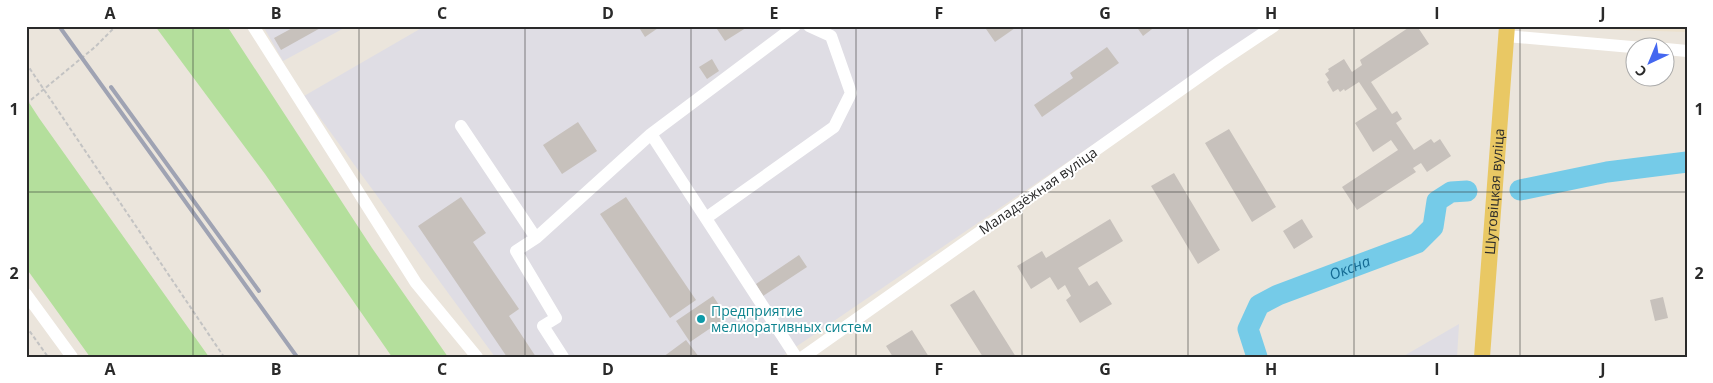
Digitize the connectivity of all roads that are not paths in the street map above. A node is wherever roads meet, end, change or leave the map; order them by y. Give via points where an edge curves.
1 (253, 26) edge
2 (794, 26) edge
3 (809, 26) edge
4 (1274, 26) edge
5 (1506, 31) edge
6 (1626, 46) edge
7 (460, 126) dead end
8 (650, 134) junction
9 (706, 218) junction
10 (536, 238) junction
11 (26, 294) edge
12 (72, 357) edge
13 (477, 357) edge
14 (563, 357) edge
15 (796, 357) edge
16 (803, 357) edge
17 (1482, 357) edge

1 - 13 street via 416,283
2 - 8 street
3 - 9 street via 831,36 851,92 834,127
4 - 16 street, Маладзёжная вуліца
5 - 6 street
5 - 17 main road, Шутовіцкая вуліца
7 - 10 street
8 - 9 street
8 - 10 street
9 - 15 street
10 - 14 street via 516,251 556,318 543,326
11 - 12 street

